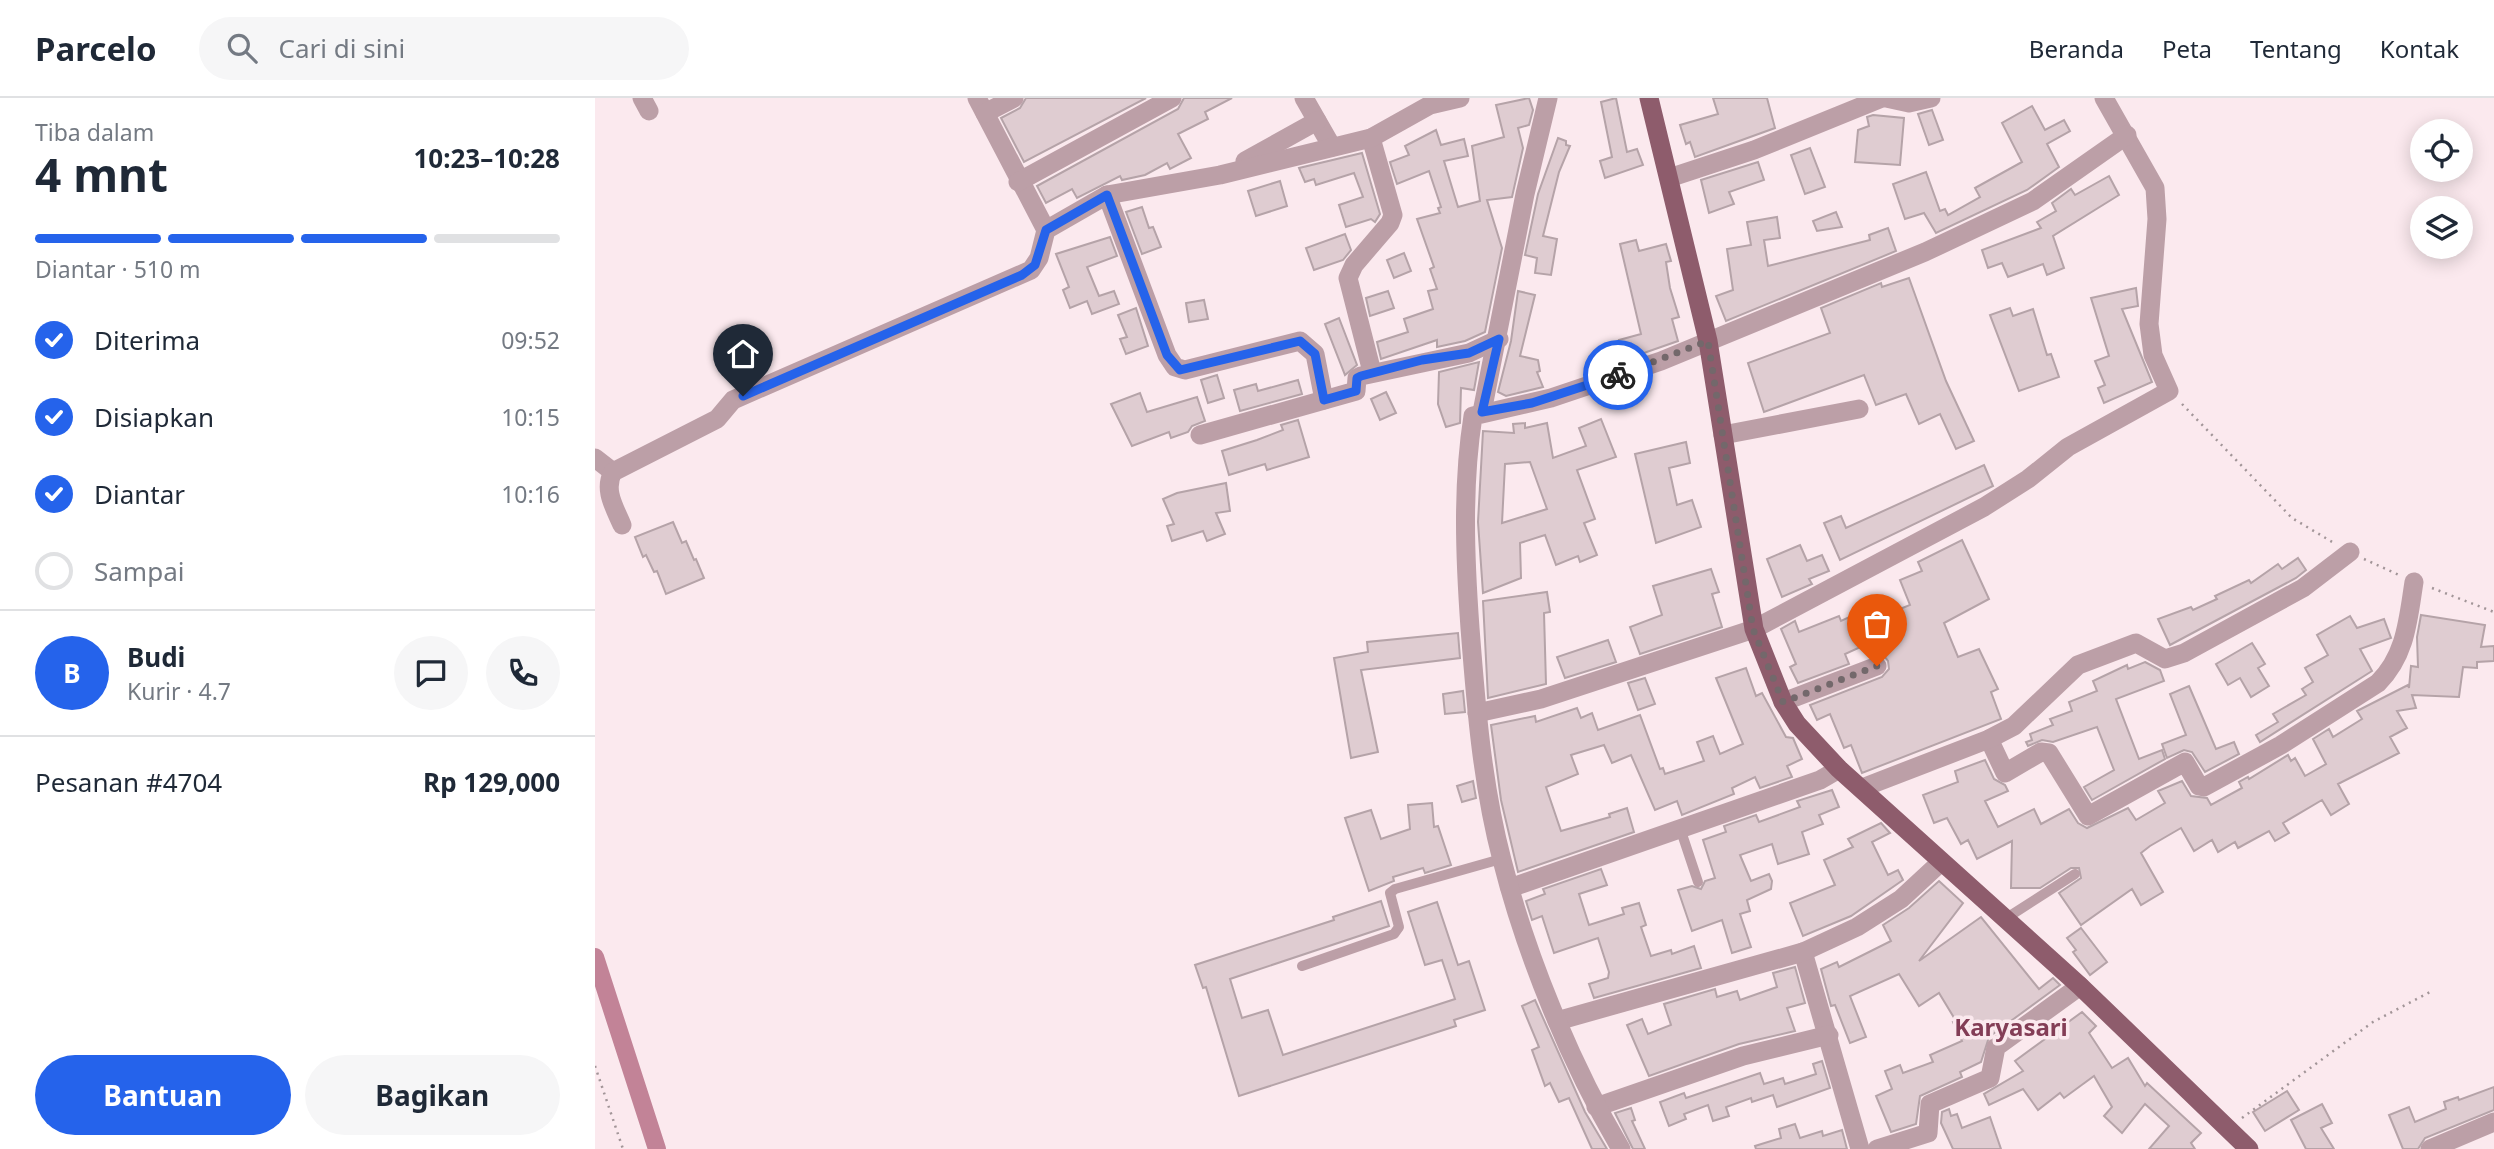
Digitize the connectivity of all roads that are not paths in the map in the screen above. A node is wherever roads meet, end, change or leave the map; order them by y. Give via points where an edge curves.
1 (1014, 98) edge
2 (1172, 98) edge
3 (1304, 98) edge
4 (1460, 98) edge
5 (1548, 98) edge
6 (1649, 98) edge
7 (1884, 98) edge
8 (1931, 98) edge
9 (2103, 98) edge
10 (1150, 103) edge
11 (981, 106) edge
12 (1317, 121) junction
13 (2127, 135) junction
14 (1371, 138) junction
15 (1332, 147) junction
16 (1220, 175) junction
17 (1668, 178) junction
18 (1018, 182) junction
19 (1107, 195) junction
20 (1046, 230) junction
21 (1499, 339) junction
22 (1708, 341) junction
23 (1372, 372) junction
24 (1324, 400) junction
25 (1859, 409) dead end
26 (1482, 412) junction
27 (1200, 435) dead end
28 (1723, 435) junction
29 (595, 458) edge
30 (613, 472) junction
31 (622, 525) dead end
32 (2350, 552) road end
33 (2414, 582) road end
34 (1753, 629) junction
35 (1877, 666) dead end
36 (1783, 702) junction
37 (1477, 713) junction
38 (1989, 739) junction
39 (1839, 769) junction
40 (1862, 788) junction
41 (1680, 828) junction
42 (1501, 859) junction
43 (1941, 862) junction
44 (2075, 874) dead end
45 (1698, 882) dead end
46 (1510, 888) junction
47 (2005, 919) junction
48 (1803, 952) junction
49 (1302, 966) dead end
50 (2080, 986) junction
51 (1557, 1021) junction
52 (1829, 1035) junction
53 (1596, 1107) junction
54 (2494, 1122) edge
55 (1930, 1141) edge
56 (1621, 1149) edge
57 (1860, 1149) edge
58 (1877, 1149) edge
59 (2249, 1149) edge
60 (2430, 1149) edge

1 - 11 street
2 - 10 street
3 - 12 street
4 - 14 street via 1430,105
5 - 21 street
6 - 17 main road
7 - 8 street via 1909,103
7 - 17 street via 1754,150
9 - 13 street
10 - 18 street
11 - 18 street
12 - 15 street
12 - 16 street
13 - 22 street via 2007,214
13 - 34 street via 2155,188 2149,324 2153,355 2169,391 2068,447 2028,480 1984,507
14 - 15 street
14 - 23 street via 1393,215 1350,270 1348,280
15 - 16 street
16 - 19 street
17 - 22 main road
18 - 20 street
19 - 20 street
19 - 24 street via 1170,362 1185,370 1300,341 1315,354
20 - 30 street via 1031,270 733,400 717,419
21 - 23 street via 1469,353
21 - 26 street
22 - 26 street via 1551,398
22 - 28 main road
23 - 24 street via 1357,378 1356,391
24 - 27 street
25 - 28 street
26 - 37 street via 1472,418 1465,499
28 - 34 main road
29 - 30 street
30 - 31 street via 609,492
32 - 38 street via 2303,588 2174,657 2165,659 2136,643 2084,662 2023,719
33 - 38 street via 2404,645 2378,683 2204,787 2185,762 2088,816 2049,753 2041,751 2005,773
34 - 36 main road
34 - 37 street via 1542,699
35 - 36 street
36 - 39 main road
37 - 42 street
38 - 40 street
39 - 40 main road
39 - 41 street via 1820,780
40 - 43 main road
41 - 45 lane
41 - 46 street
42 - 46 street
42 - 49 lane via 1395,889 1391,893 1399,927 1394,934
43 - 47 main road
43 - 48 street via 1901,899 1857,927
44 - 47 lane
46 - 51 street
47 - 50 main road
48 - 51 street
48 - 52 street
50 - 55 street via 1996,1047 1990,1078 1930,1104
50 - 59 main road
51 - 53 street
52 - 53 street via 1743,1056
52 - 57 street
53 - 56 street
54 - 60 street
55 - 58 street

